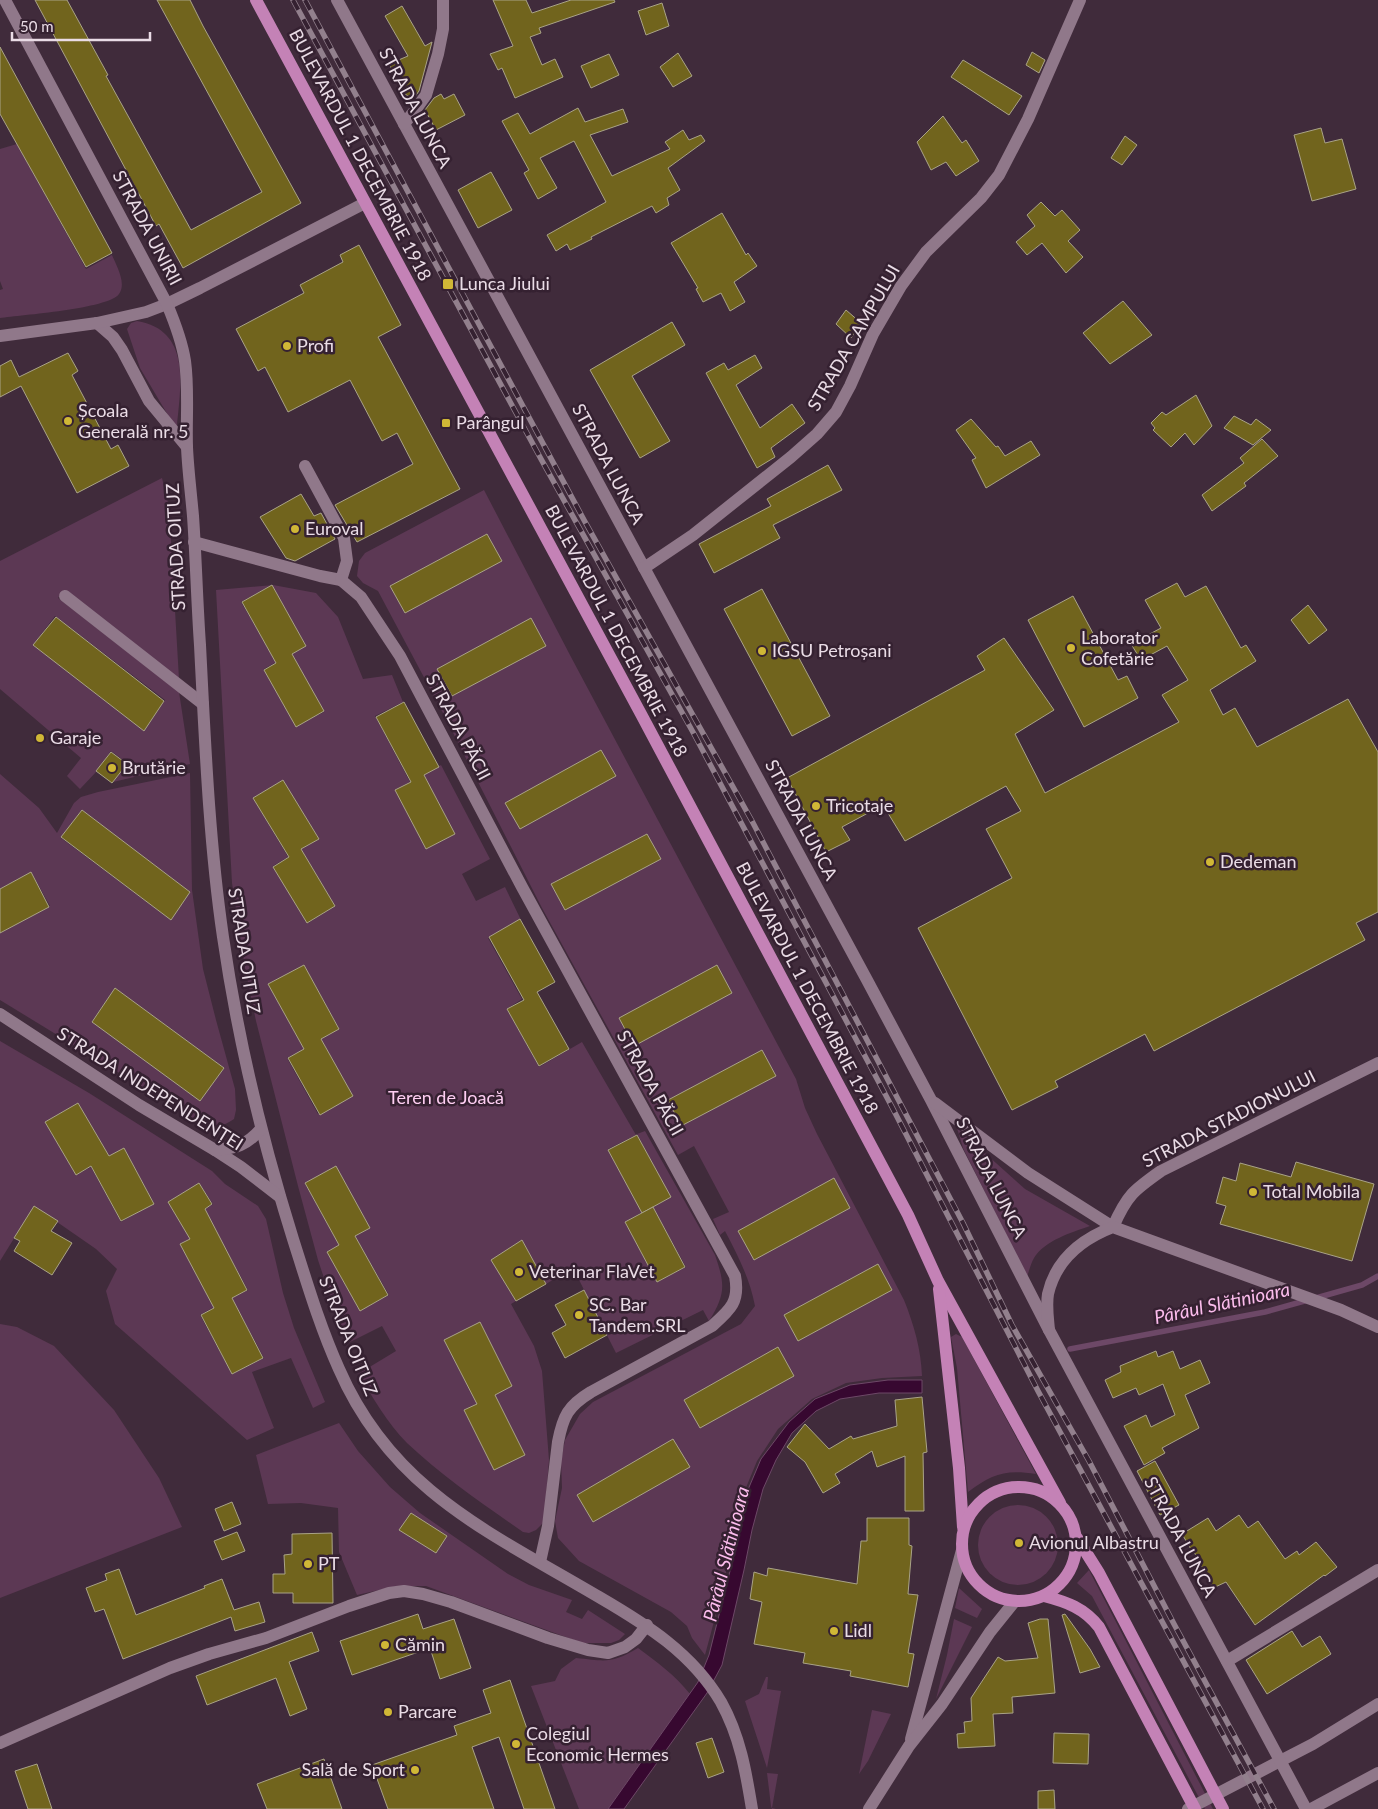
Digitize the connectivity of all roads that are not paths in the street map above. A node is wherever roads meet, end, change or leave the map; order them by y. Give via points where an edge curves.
1 (4, 0) edge
2 (256, 0) edge
3 (337, 0) edge
4 (443, 0) edge
5 (1080, 0) edge
6 (404, 124) junction
7 (364, 202) junction
8 (167, 304) junction
9 (97, 323) junction
10 (0, 336) edge
11 (188, 448) junction
12 (305, 466) dead end
13 (194, 542) junction
14 (644, 568) junction
15 (341, 580) junction
16 (65, 596) dead end
17 (203, 704) junction
18 (0, 1014) edge
19 (1378, 1063) edge
20 (931, 1100) junction
21 (261, 1129) junction
22 (215, 1150) junction
23 (280, 1197) junction
24 (1113, 1226) junction
25 (938, 1281) junction
26 (1378, 1327) edge
27 (1049, 1330) junction
28 (1060, 1502) junction
29 (963, 1530) junction
30 (1077, 1538) junction
31 (962, 1550) junction
32 (540, 1562) junction
33 (1378, 1570) edge
34 (1044, 1596) junction
35 (1015, 1602) junction
36 (647, 1625) junction
37 (1227, 1661) junction
38 (1378, 1704) edge
39 (0, 1743) edge
40 (909, 1746) junction
41 (1378, 1773) edge
42 (752, 1809) edge
43 (869, 1809) edge
44 (1188, 1809) edge
45 (1195, 1809) edge
46 (1223, 1809) edge
47 (1306, 1809) edge
48 (1311, 1809) edge

1 - 8 street, STRADA UNIRII
2 - 7 main road, BULEVARDUL 1 DECEMBRIE 1918
3 - 6 street, STRADA LUNCA
4 - 6 street via 443,29 433,72 426,94
5 - 14 street, STRADA CAMPULUI via 1028,119 999,175 981,198 926,252 900,286 836,412 817,434 768,476 693,535
6 - 14 street, STRADA LUNCA
7 - 8 street, STRADA UNIRII
7 - 25 main road, BULEVARDUL 1 DECEMBRIE 1918 via 904,1206
8 - 9 street
8 - 11 street, STRADA OITUZ via 178,330 184,357
9 - 10 street
9 - 11 street via 122,350 149,400
11 - 13 street, STRADA OITUZ
12 - 15 street via 344,538 347,561
13 - 15 street, STRADA PĂCII
13 - 17 street, STRADA OITUZ
14 - 20 street, STRADA LUNCA
15 - 32 street, STRADA PĂCII via 361,597 400,656 522,888 735,1276 737,1287 733,1305 712,1326 591,1392 569,1409 558,1442 548,1526
16 - 17 street
17 - 21 street, STRADA OITUZ via 223,938
18 - 22 street, STRADA INDEPENDENȚEI via 139,1105
19 - 24 street, STRADA STADIONULUI via 1161,1171 1136,1188 1123,1204
20 - 24 street via 1028,1173
20 - 27 street, STRADA LUNCA
21 - 22 street via 252,1140 241,1146
21 - 23 street, STRADA OITUZ
22 - 23 street, STRADA INDEPENDENȚEI
23 - 32 street, STRADA OITUZ via 337,1366 354,1402 376,1436 403,1466 456,1511 492,1536
24 - 26 street via 1341,1310
24 - 27 street via 1081,1243 1061,1264 1048,1294
25 - 28 main road, BULEVARDUL 1 DECEMBRIE 1918
25 - 29 main road, BULEVARDUL 1 DECEMBRIE 1918
27 - 37 street, STRADA LUNCA
28 - 29 main road via 1030,1488 1004,1489 986,1497 972,1512
28 - 30 main road via 1074,1525
29 - 31 main road
30 - 34 main road via 1069,1572 1056,1588
30 - 46 main road via 1099,1573
31 - 35 main road via 967,1570 979,1586 996,1597
31 - 40 street
32 - 36 street, STRADA OITUZ
33 - 37 street
34 - 35 main road
34 - 45 main road via 1073,1604 1099,1626
35 - 40 street
36 - 39 street via 625,1647 608,1653 548,1638 451,1602 404,1591 349,1606 266,1638 170,1668
36 - 42 street, STRADA OITUZ via 678,1649 698,1670 730,1718 741,1748
37 - 47 street, STRADA LUNCA
38 - 44 street via 1313,1744
40 - 43 street
41 - 48 street

